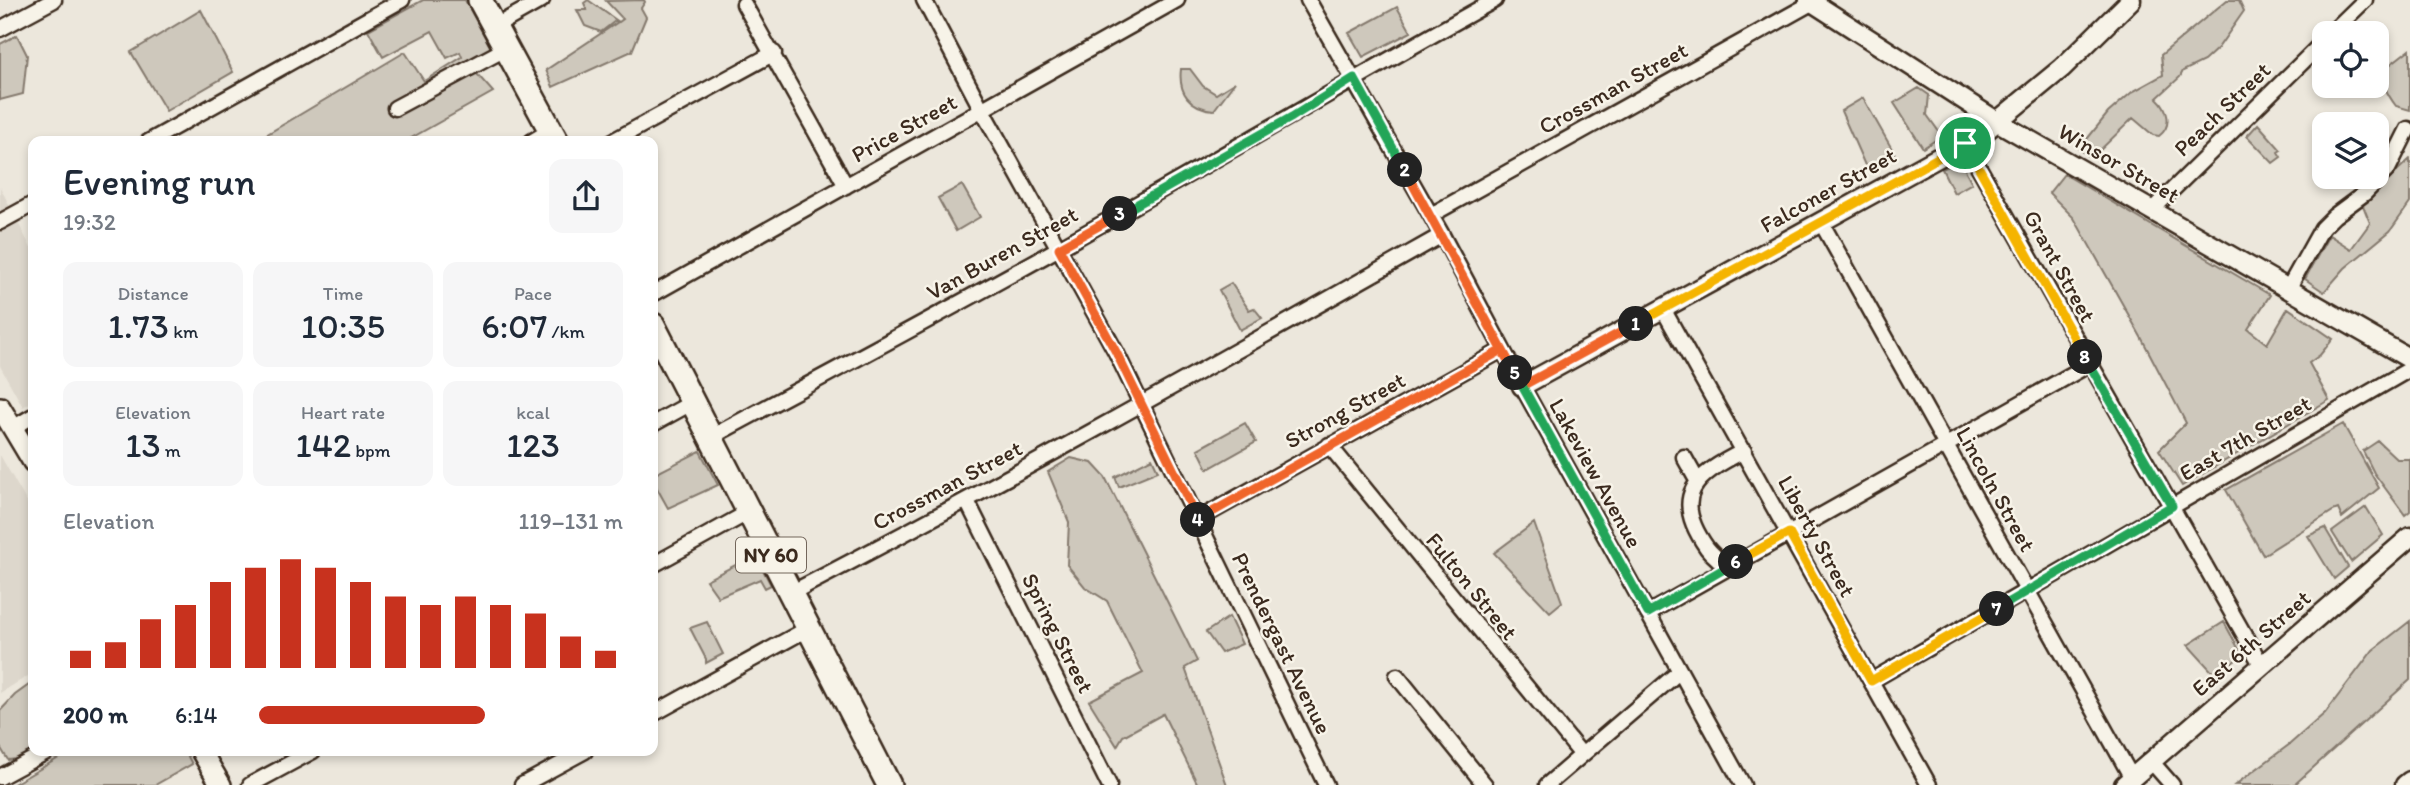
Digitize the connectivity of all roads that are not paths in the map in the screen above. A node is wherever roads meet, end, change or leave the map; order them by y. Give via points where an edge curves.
1 (54, 0) edge
2 (402, 0) edge
3 (480, 0) edge
4 (542, 0) edge
5 (924, 0) edge
6 (1177, 0) edge
7 (1308, 0) edge
8 (1495, 0) edge
9 (2131, 0) edge
10 (2365, 0) edge
11 (1813, 1) edge
12 (744, 4) dead end
13 (2343, 21) edge
14 (494, 27) junction
15 (0, 29) edge
16 (506, 48) junction
17 (774, 53) junction
18 (2312, 53) edge
19 (1354, 78) junction
20 (395, 108) dead end
21 (982, 110) junction
22 (1998, 122) junction
23 (2408, 128) dead end
24 (159, 136) edge
25 (554, 136) edge
26 (622, 136) edge
27 (1965, 143) junction
28 (846, 186) junction
29 (28, 207) edge
30 (2152, 210) junction
31 (1431, 215) junction
32 (0, 222) edge
33 (1821, 222) junction
34 (1442, 235) junction
35 (1059, 248) junction
36 (2288, 289) junction
37 (658, 291) edge
38 (1663, 309) junction
39 (658, 335) edge
40 (1502, 350) junction
41 (2410, 359) edge
42 (2090, 364) junction
43 (2410, 369) edge
44 (1522, 386) junction
45 (693, 402) junction
46 (1142, 404) junction
47 (0, 407) edge
48 (28, 419) edge
49 (658, 421) edge
50 (13, 428) junction
51 (711, 437) junction
52 (1330, 445) junction
53 (1945, 445) junction
54 (1744, 451) junction
55 (28, 454) edge
56 (1684, 457) dead end
57 (1698, 482) junction
58 (967, 501) junction
59 (2172, 506) junction
60 (749, 512) junction
61 (1197, 520) junction
62 (1789, 533) junction
63 (2410, 537) edge
64 (658, 562) edge
65 (1726, 568) junction
66 (2028, 592) junction
67 (791, 593) junction
68 (1648, 613) junction
69 (799, 634) junction
70 (2262, 666) junction
71 (1680, 671) junction
72 (1397, 676) dead end
73 (1871, 681) junction
74 (658, 711) edge
75 (1582, 755) junction
76 (39, 756) edge
77 (204, 756) edge
78 (304, 756) edge
79 (576, 756) edge
80 (2151, 761) junction
81 (0, 777) edge
82 (2410, 781) edge
83 (2128, 782) edge
84 (221, 785) edge
85 (250, 785) edge
86 (522, 785) edge
87 (888, 785) edge
88 (1109, 785) edge
89 (1326, 785) edge
90 (1485, 785) edge
91 (1547, 785) edge
92 (1743, 785) edge
93 (1929, 785) edge
94 (2172, 785) edge
95 (2405, 785) edge

1 - 15 street
2 - 24 street
3 - 14 highway
4 - 14 street
5 - 21 street, Prendergast Avenue
6 - 21 street, Price Street
7 - 19 street, Lakeview Avenue
8 - 19 street, Van Buren Street
9 - 22 street, Falconer Street
10 - 13 street
11 - 22 street, Winsor Street
11 - 31 street, Crossman Street
12 - 17 street
14 - 16 highway
16 - 20 street
16 - 25 highway
17 - 26 street
17 - 28 street
18 - 30 street, Peach Street
19 - 31 street, Lakeview Avenue
19 - 35 street, Van Buren Street
21 - 28 street, Price Street
21 - 35 street, Prendergast Avenue
22 - 27 street, Falconer Street
22 - 30 street, Winsor Street
23 - 36 street via 2388,169 2322,228
27 - 33 street, Falconer Street
27 - 42 street, Grant Street
28 - 37 street, Price Street
29 - 32 street
30 - 36 street, Winsor Street
31 - 34 street, Lakeview Avenue
33 - 38 street, Falconer Street
33 - 53 street, Lincoln Street
34 - 40 street, Lakeview Avenue
34 - 46 street, Crossman Street
35 - 46 street, Prendergast Avenue
35 - 51 street, Van Buren Street
36 - 41 street, Winsor Street
38 - 44 street, Falconer Street
38 - 54 street, Liberty Street
39 - 45 highway, NY 60
40 - 44 street, Lakeview Avenue
40 - 52 street, Strong Street
42 - 53 street
42 - 59 street, Grant Street
43 - 59 street, East 7th Street
44 - 68 street, Lakeview Avenue
45 - 49 street
45 - 51 highway, NY 60
46 - 58 street, Crossman Street
46 - 61 street, Prendergast Avenue
47 - 50 main road
48 - 50 street
50 - 55 main road
51 - 60 highway, NY 60
52 - 61 street, Strong Street
52 - 75 street, Fulton Street
53 - 62 street
53 - 66 street, Lincoln Street
54 - 57 street
54 - 62 street, Liberty Street
56 - 57 street
57 - 65 street via 1689,497 1689,514 1707,547
58 - 67 street, Crossman Street
58 - 88 street, Spring Street
59 - 66 street, East 7th Street
59 - 70 street, Grant Street
60 - 64 street
60 - 67 highway, NY 60
61 - 89 street, Prendergast Avenue
62 - 65 street
62 - 73 street, Liberty Street
63 - 70 street, East 6th Street
65 - 68 street
66 - 73 street, East 7th Street
66 - 83 street, Lincoln Street
67 - 69 highway, NY 60
68 - 71 street, Lakeview Avenue
69 - 74 street
69 - 87 highway, NY 60
70 - 80 street, East 6th Street
71 - 75 street
71 - 92 street, Lakeview Avenue
72 - 90 street
73 - 93 street, Liberty Street
75 - 91 street
76 - 81 street
77 - 84 main road
78 - 85 street
79 - 86 street
80 - 83 street, East 6th Street
80 - 94 street
82 - 95 street

